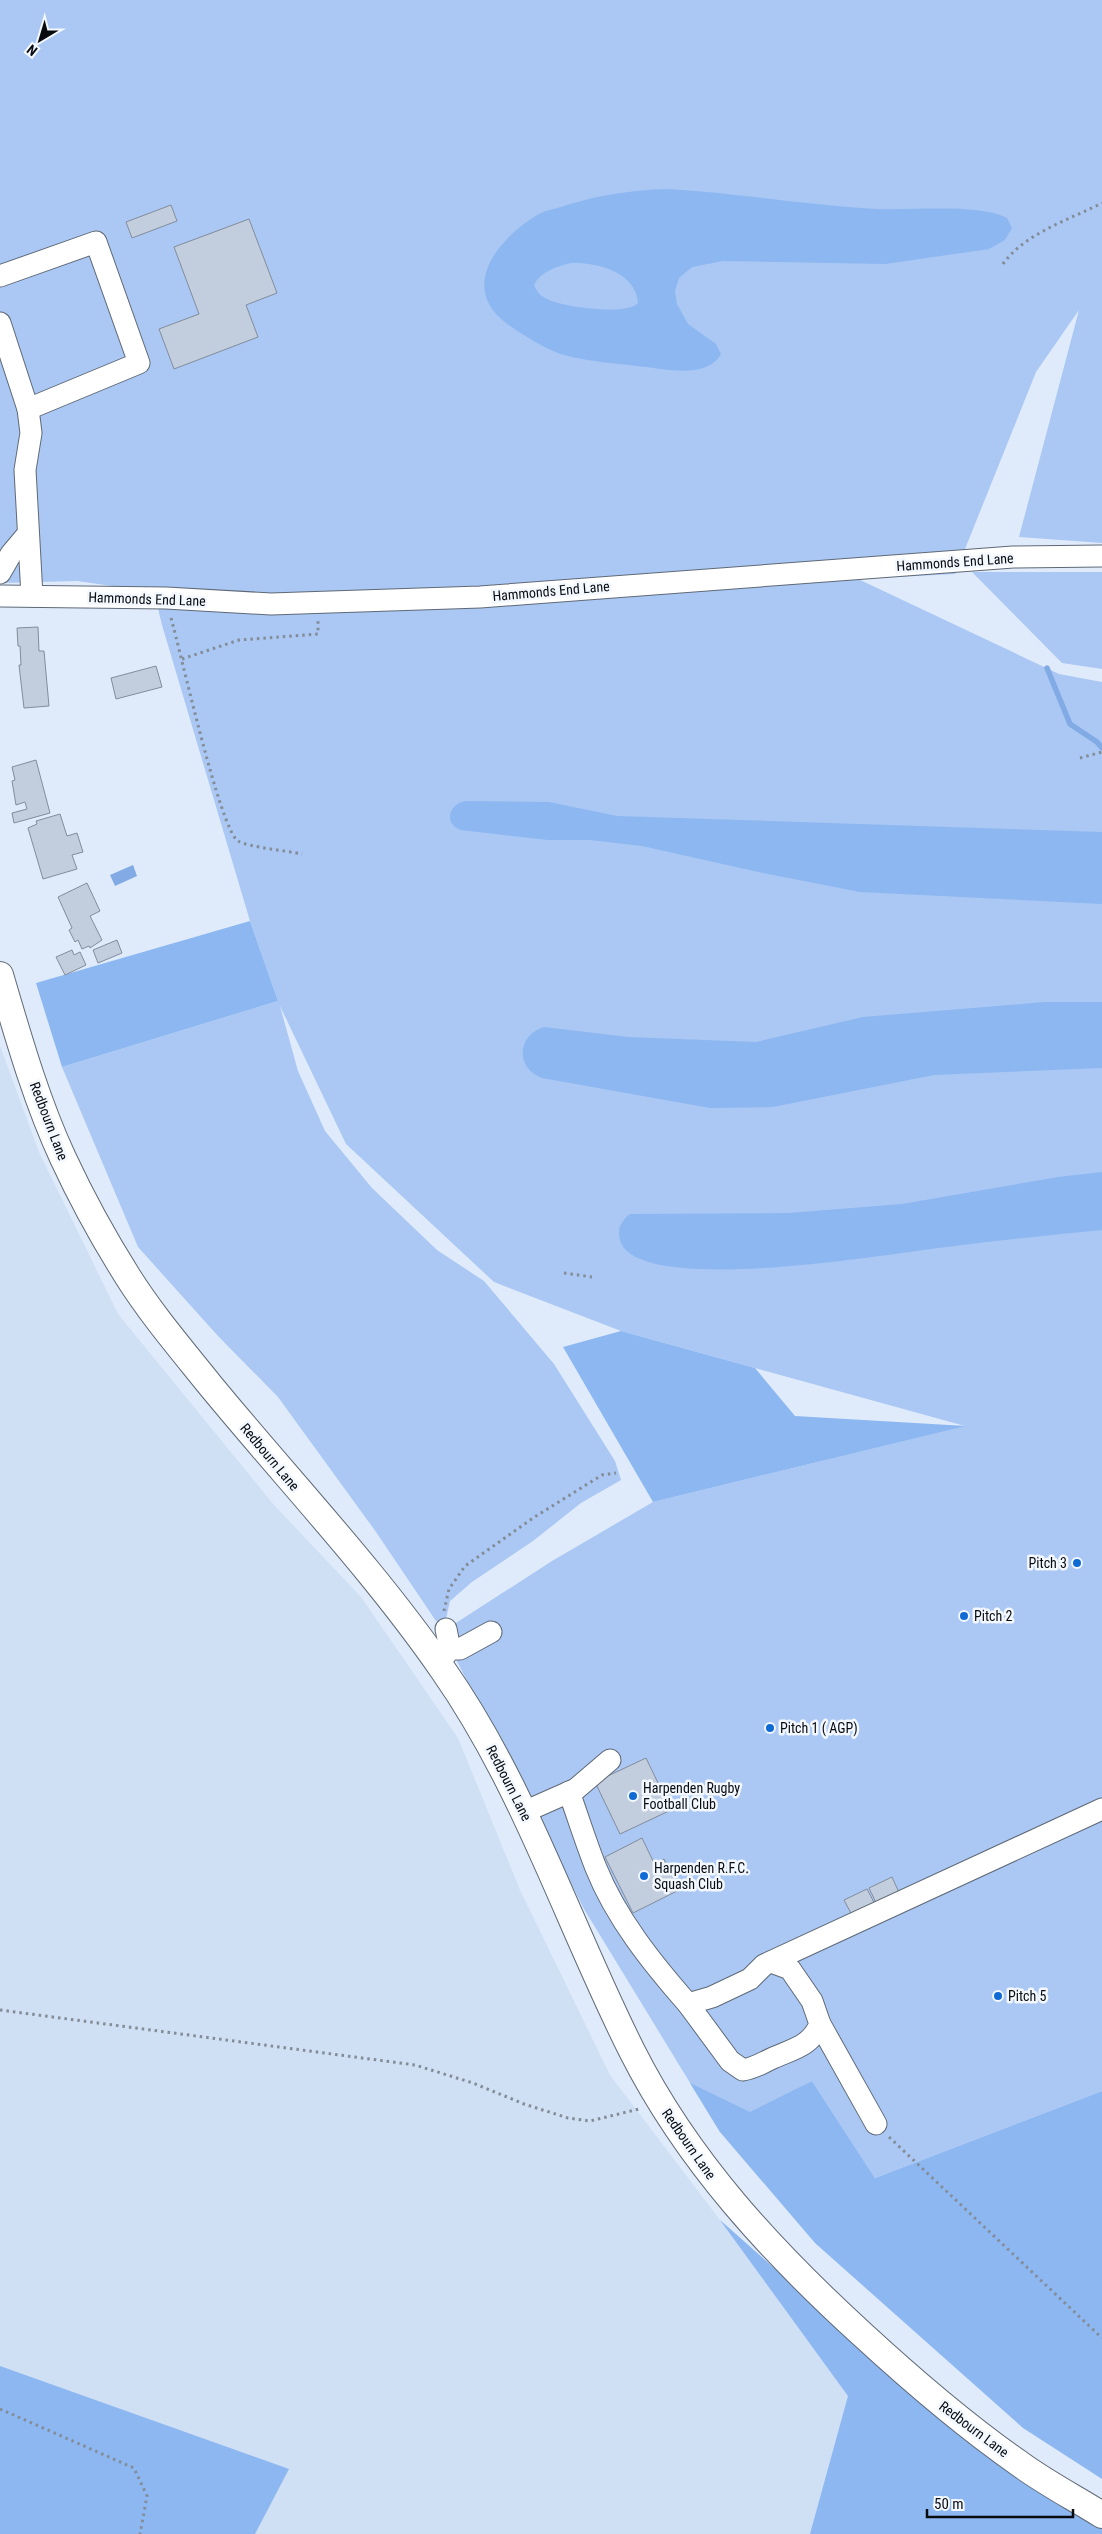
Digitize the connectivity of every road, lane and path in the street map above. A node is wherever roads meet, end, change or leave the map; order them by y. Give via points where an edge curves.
1 (1102, 203) edge
2 (1003, 264) dead end
3 (0, 276) edge
4 (0, 323) edge
5 (28, 409) junction
6 (27, 536) junction
7 (1102, 556) edge
8 (0, 573) edge
9 (0, 596) edge
10 (32, 596) junction
11 (166, 598) junction
12 (318, 615) dead end
13 (182, 659) junction
14 (1100, 752) edge
15 (1080, 758) dead end
16 (302, 854) dead end
17 (0, 975) edge
18 (564, 1273) dead end
19 (592, 1277) dead end
20 (616, 1473) dead end
21 (491, 1632) dead end
22 (445, 1647) junction
23 (610, 1760) dead end
24 (569, 1792) junction
25 (1102, 1809) edge
26 (524, 1812) junction
27 (771, 1962) junction
28 (688, 2004) junction
29 (0, 2010) edge
30 (820, 2024) junction
31 (661, 2104) junction
32 (876, 2124) joint
33 (1102, 2338) edge
34 (0, 2409) edge
35 (1102, 2515) edge
36 (140, 2534) edge

1 - 2 path via 1027,240
3 - 5 street via 96,242 139,362
4 - 5 street
5 - 6 street via 31,433 25,470
6 - 8 street
6 - 10 street
7 - 11 street, Hammonds End Lane via 1013,557 480,597 271,604
9 - 10 street, Hammonds End Lane
10 - 11 street, Hammonds End Lane
11 - 13 path
12 - 13 path via 318,634 239,640
13 - 16 path via 230,832 238,842
14 - 15 path
17 - 22 main road, Redbourn Lane via 33,1080 62,1156 101,1234 132,1282 175,1341 356,1558
18 - 19 path
20 - 22 path via 602,1475 465,1566 449,1589 444,1611
21 - 22 street via 460,1649
22 - 26 main road, Redbourn Lane via 468,1707
23 - 24 street
24 - 26 street
24 - 28 street via 597,1869 621,1915 654,1965
25 - 27 street
26 - 31 main road, Redbourn Lane via 596,1976
27 - 28 street via 750,1979
27 - 30 street via 790,1969 812,2001
28 - 30 street via 730,2061 743,2070 756,2068 806,2044
29 - 31 path via 415,2065 473,2083 524,2104 590,2121
30 - 32 street
31 - 35 main road, Redbourn Lane via 724,2193 838,2312 953,2415 1024,2467
32 - 33 path
34 - 36 path via 134,2468 147,2496

